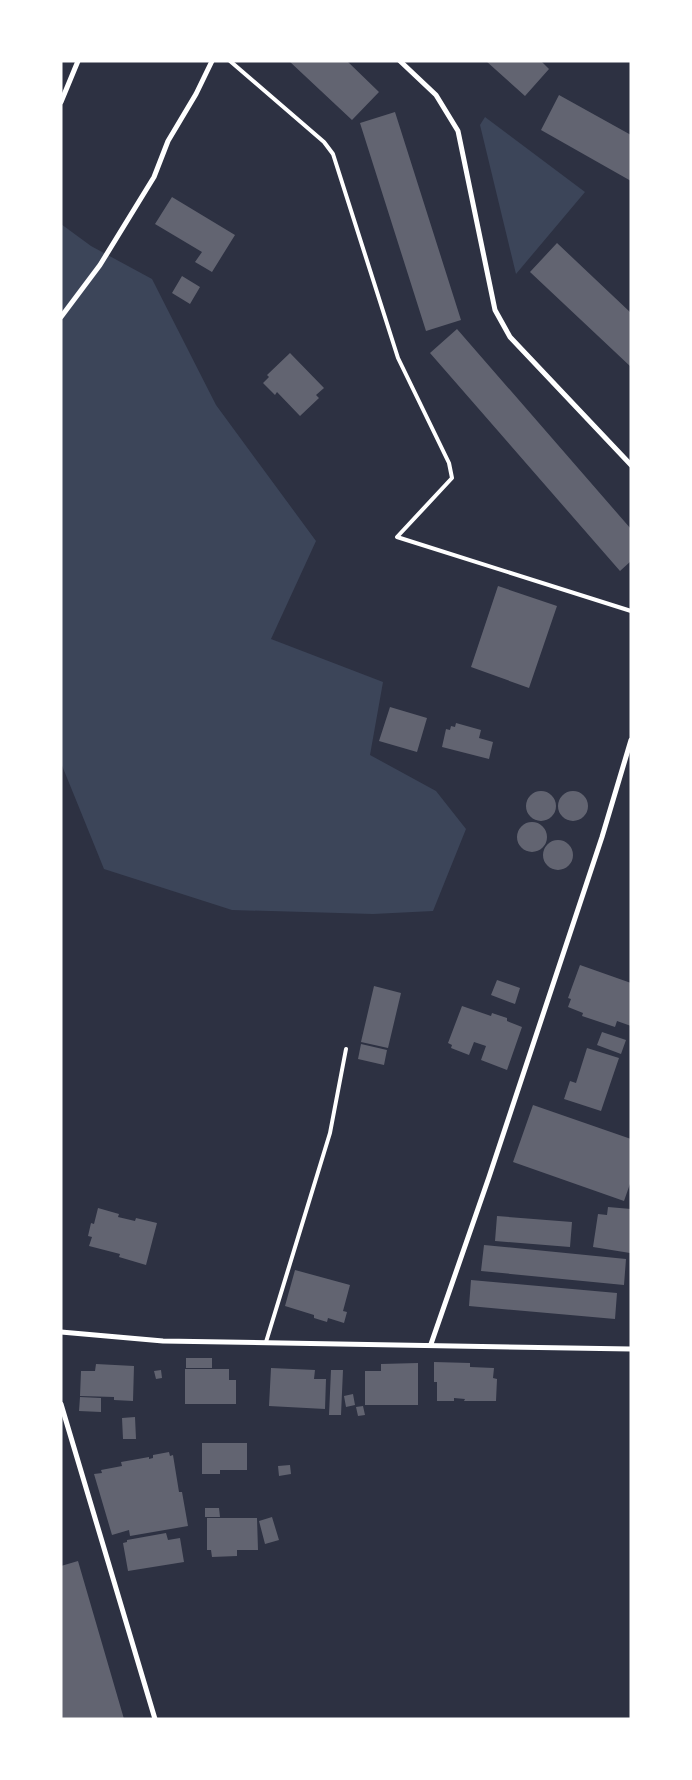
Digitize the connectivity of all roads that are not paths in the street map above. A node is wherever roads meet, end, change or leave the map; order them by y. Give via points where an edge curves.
1 (78, 61) edge
2 (212, 61) edge
3 (230, 61) edge
4 (400, 61) edge
5 (61, 102) edge
6 (61, 317) edge
7 (631, 465) edge
8 (631, 611) edge
9 (631, 740) edge
10 (346, 1049) dead end
11 (61, 1332) edge
12 (266, 1342) junction
13 (431, 1344) junction
14 (631, 1349) edge
15 (61, 1404) edge
16 (155, 1719) edge

1 - 5 street
2 - 6 street via 168,141 154,177 100,265
3 - 8 lane via 324,142 333,154 398,358 448,463 452,478 397,537
4 - 7 street via 436,95 458,131 496,310 510,337
9 - 13 street via 599,846
10 - 12 lane via 330,1133
11 - 12 street via 163,1341
12 - 13 street
13 - 14 street
15 - 16 street

